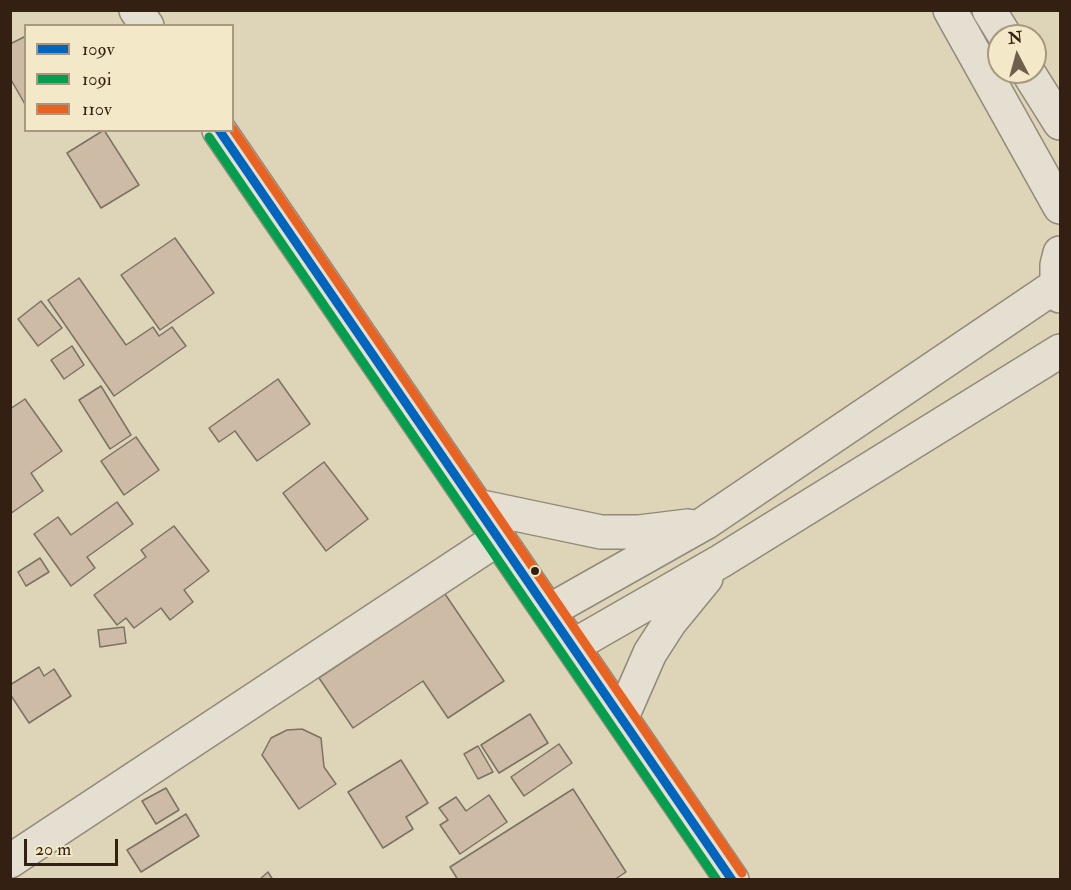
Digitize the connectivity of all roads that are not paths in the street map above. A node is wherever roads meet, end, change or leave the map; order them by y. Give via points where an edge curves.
1 (136, 10) edge
2 (950, 10) edge
3 (989, 10) edge
4 (146, 24) edge
5 (998, 24) edge
6 (1036, 84) edge
7 (1060, 123) edge
8 (220, 132) edge
9 (1060, 207) edge
10 (1060, 253) edge
11 (1059, 290) edge
12 (1060, 351) edge
13 (477, 506) junction
14 (705, 523) junction
15 (499, 538) junction
16 (721, 561) junction
17 (549, 610) junction
18 (573, 646) junction
19 (622, 717) junction
20 (10, 861) edge
21 (732, 879) edge

1 - 4 street
2 - 9 street
3 - 5 street
6 - 7 street
8 - 13 street
10 - 11 street
11 - 14 street
12 - 16 street
13 - 14 street via 601,532 639,532
13 - 15 street
14 - 17 street
15 - 17 street
15 - 20 street
16 - 18 street
16 - 19 street via 670,622 650,653
17 - 18 street
18 - 19 street
19 - 21 street

